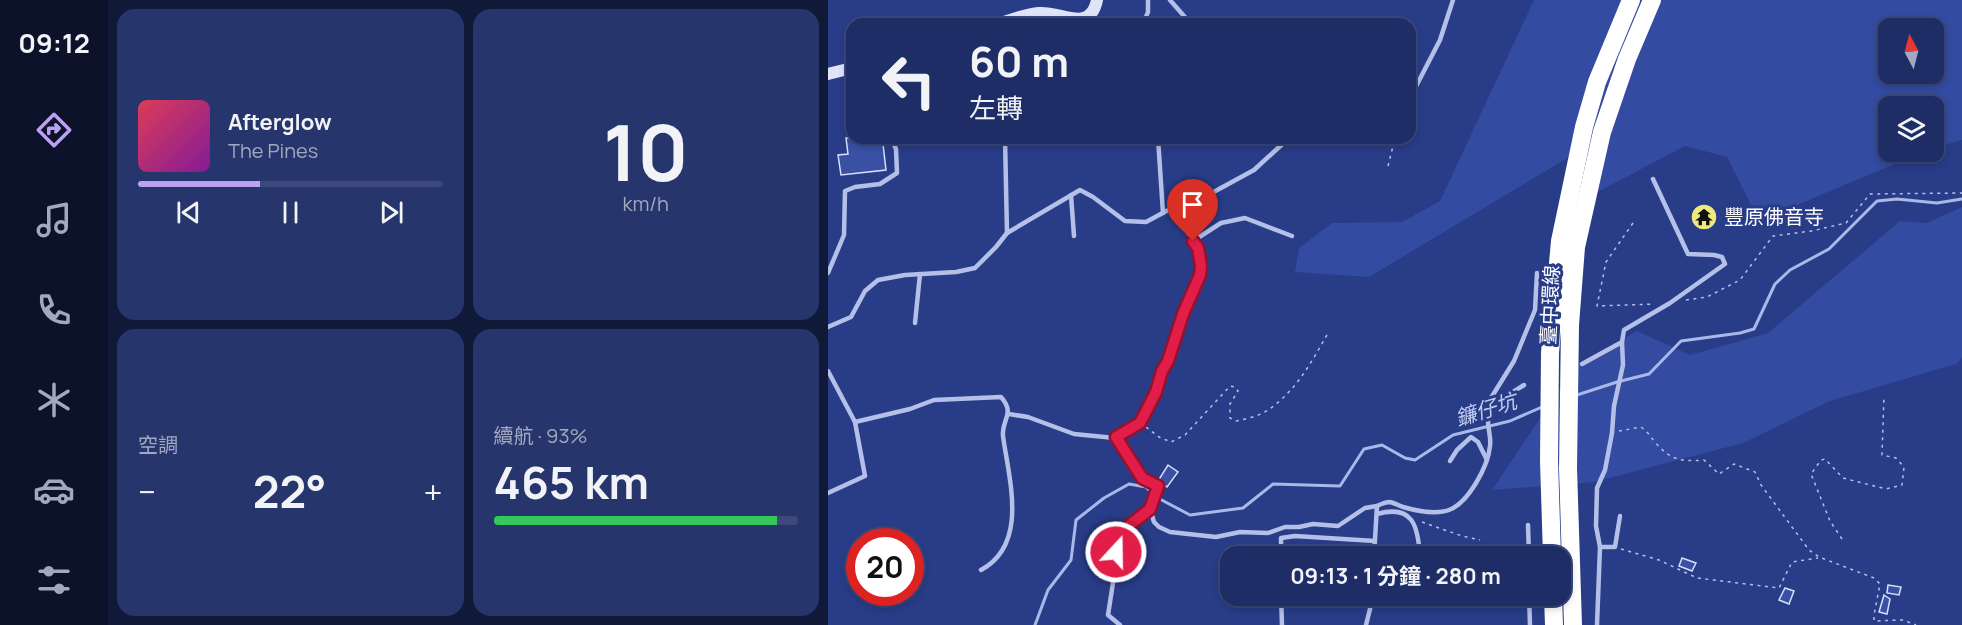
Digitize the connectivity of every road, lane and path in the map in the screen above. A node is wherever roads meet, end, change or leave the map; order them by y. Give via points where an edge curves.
1 (1097, 0) edge
2 (1148, 0) edge
3 (1170, 0) edge
4 (1453, 0) edge
5 (1631, 0) edge
6 (1652, 0) edge
7 (1017, 18) edge
8 (1066, 18) edge
9 (1085, 18) edge
10 (1146, 18) edge
11 (1186, 18) edge
12 (846, 70) edge
13 (828, 74) edge
14 (1416, 86) edge
15 (894, 144) edge
16 (1005, 144) edge
17 (1158, 144) edge
18 (1282, 144) edge
19 (1393, 144) edge
20 (1388, 166) dead end
21 (1653, 179) dead end
22 (1962, 193) edge
23 (1071, 195) junction
24 (1172, 208) junction
25 (1163, 213) junction
26 (1632, 223) dead end
27 (1007, 232) junction
28 (1074, 236) dead end
29 (1292, 236) dead end
30 (1193, 241) junction
31 (828, 273) edge
32 (1537, 273) dead end
33 (920, 274) junction
34 (1670, 303) junction
35 (915, 323) dead end
36 (828, 327) edge
37 (1328, 333) dead end
38 (1622, 342) junction
39 (1582, 364) dead end
40 (828, 371) edge
41 (1524, 385) dead end
42 (1884, 396) dead end
43 (1490, 411) junction
44 (1009, 414) junction
45 (855, 422) junction
46 (1140, 423) junction
47 (1612, 433) junction
48 (1116, 437) junction
49 (1487, 460) junction
50 (1450, 461) dead end
51 (828, 493) edge
52 (1377, 506) junction
53 (1150, 509) junction
54 (1377, 514) junction
55 (1620, 516) dead end
56 (1412, 520) junction
57 (1528, 525) dead end
58 (1842, 539) dead end
59 (1480, 540) dead end
60 (1375, 541) junction
61 (1281, 546) edge
62 (1375, 546) edge
63 (1419, 546) edge
64 (1529, 546) edge
65 (1552, 546) edge
66 (1615, 547) junction
67 (1600, 548) junction
68 (1819, 557) junction
69 (981, 570) dead end
70 (1281, 606) edge
71 (1371, 606) edge
72 (1529, 606) edge
73 (1553, 606) edge
74 (1120, 625) edge
75 (1282, 625) edge
76 (1366, 625) edge
77 (1530, 625) edge
78 (1554, 625) edge
79 (1573, 625) edge
80 (1597, 625) edge
81 (1916, 625) edge

1 - 9 street via 1095,10
2 - 10 lane
3 - 11 lane
4 - 14 lane via 1440,40
5 - 65 highway, 臺中環線 via 1584,127 1560,241 1550,354
6 - 79 highway, 臺中環線 via 1602,132 1576,248 1570,325 1568,468
7 - 8 street via 1042,12
12 - 13 street
15 - 31 lane via 897,173 880,184 845,190 844,235
16 - 27 lane
17 - 25 lane
18 - 24 lane via 1254,170 1198,200
19 - 20 path
21 - 34 lane via 1688,254 1722,257 1725,264
22 - 34 path via 1870,194 1846,223 1773,236 1740,280 1707,297
23 - 25 lane via 1080,190 1125,221 1146,222
23 - 27 lane
23 - 28 lane
24 - 25 lane
24 - 30 lane
26 - 34 path via 1606,262 1597,306
27 - 33 lane via 975,268
29 - 30 lane via 1245,218 1221,223
30 - 46 lane via 1198,248 1200,275 1156,392
32 - 43 lane via 1535,310 1514,361 1491,398
33 - 35 lane
33 - 36 lane via 878,280 866,291 851,317
34 - 38 lane via 1623,330
37 - 46 path via 1300,380 1262,414 1236,421 1230,417 1230,404 1238,391 1230,386 1185,435 1171,442
38 - 39 lane
38 - 47 lane via 1623,365
40 - 45 lane
41 - 43 lane
42 - 58 path via 1882,455 1896,458 1904,467 1902,485 1886,489 1843,478 1825,459 1811,474 1830,521
43 - 49 lane via 1491,446
44 - 45 lane via 1001,397 959,398 934,400
44 - 48 lane via 1074,434
44 - 69 lane via 1002,432 1012,479 1011,534 994,563
45 - 51 lane via 865,476
46 - 48 lane
47 - 67 lane via 1597,488
47 - 68 path via 1641,427 1675,459 1704,460 1719,474 1734,464 1755,472 1809,550
48 - 53 lane via 1142,478 1158,486
49 - 50 lane via 1471,437
49 - 52 lane via 1460,504 1447,511 1429,512 1389,502
52 - 53 lane via 1365,508 1338,526 1313,524 1216,537 1170,532 1154,522
52 - 54 lane
53 - 74 lane via 1117,535 1108,615
54 - 56 lane via 1390,510 1404,513
54 - 60 lane
55 - 66 lane
56 - 59 path
56 - 63 lane
57 - 64 lane
60 - 61 lane via 1295,536 1281,538
60 - 62 lane
66 - 67 lane
66 - 68 path via 1659,560 1697,578 1779,588 1792,562
67 - 80 lane
68 - 81 path via 1874,578 1880,584 1874,621 1903,620
70 - 75 lane
71 - 76 lane
72 - 77 lane
73 - 78 highway

